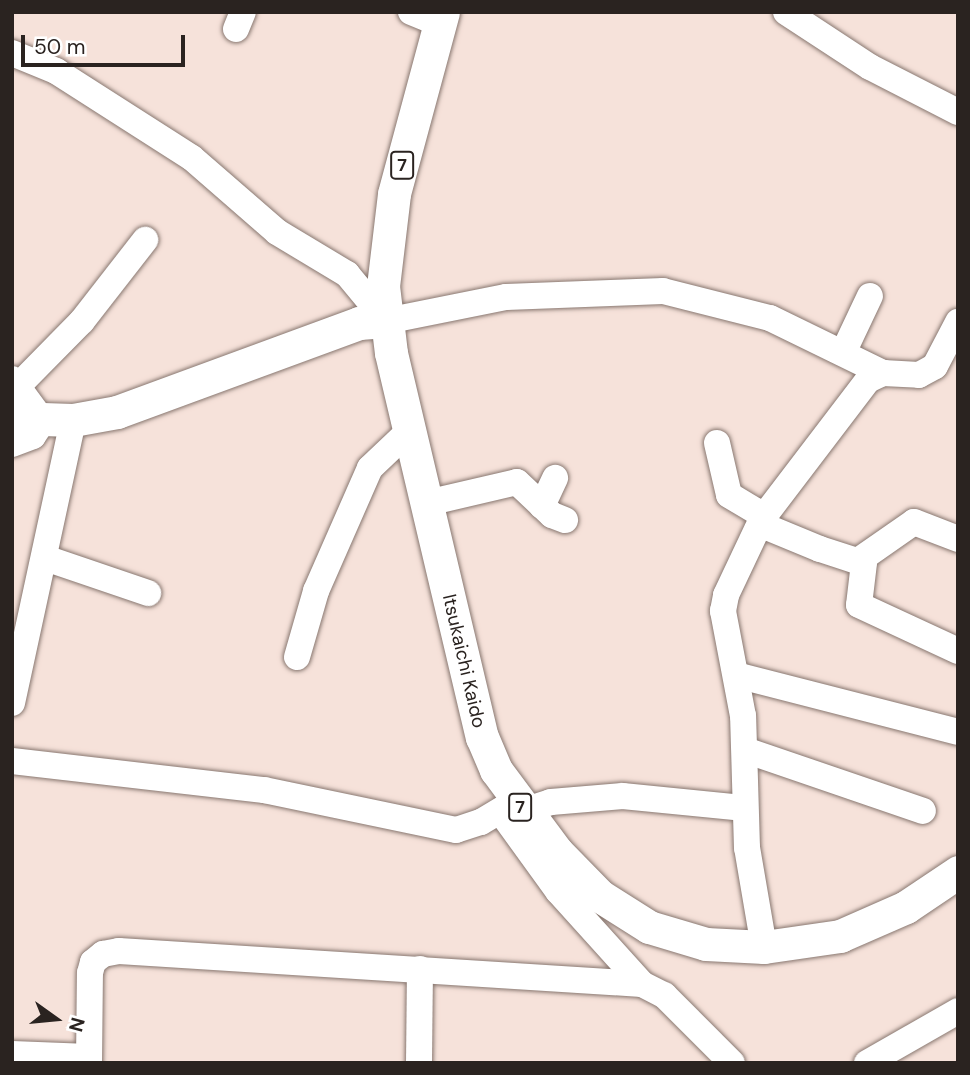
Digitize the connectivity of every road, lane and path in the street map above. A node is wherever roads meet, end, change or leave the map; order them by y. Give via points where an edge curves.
1 (786, 12) edge
2 (432, 16) edge
3 (12, 53) edge
4 (958, 111) edge
5 (145, 240) dead end
6 (870, 296) dead end
7 (386, 321) junction
8 (958, 322) edge
9 (843, 353) junction
10 (883, 373) junction
11 (16, 382) edge
12 (43, 420) edge
13 (410, 430) junction
14 (717, 443) dead end
15 (12, 444) edge
16 (555, 478) dead end
17 (427, 503) junction
18 (542, 506) junction
19 (762, 519) junction
20 (565, 520) dead end
21 (958, 539) edge
22 (45, 558) junction
23 (858, 561) junction
24 (148, 593) dead end
25 (958, 651) edge
26 (297, 657) dead end
27 (736, 675) junction
28 (12, 703) edge
29 (958, 732) edge
30 (746, 750) junction
31 (12, 761) edge
32 (513, 808) junction
33 (744, 808) junction
34 (923, 811) dead end
35 (958, 872) edge
36 (764, 947) junction
37 (420, 969) junction
38 (642, 984) junction
39 (958, 1011) edge
40 (12, 1054) edge
41 (89, 1060) edge
42 (419, 1063) edge
43 (732, 1063) edge
44 (867, 1063) edge

1 - 4 street via 870,67
2 - 7 main road, Itsukaichi Kaido / 7 via 389,220 383,286
3 - 7 street via 56,71 192,158 277,232 346,274
5 - 11 street via 82,321
6 - 9 street
7 - 9 street via 506,297 663,291 747,310
7 - 12 main road via 359,323 161,398
7 - 13 main road, Itsukaichi Kaido / 7
8 - 10 street via 935,366 919,375
9 - 10 street
10 - 19 street via 868,380
11 - 12 street
12 - 15 street via 33,436
12 - 22 street
13 - 17 main road, Itsukaichi Kaido / 7
13 - 26 street via 370,468 316,591
14 - 19 street via 729,495
16 - 18 street
17 - 18 street via 517,482
17 - 32 main road, Itsukaichi Kaido / 7 via 482,737
18 - 20 street
19 - 23 street via 769,528
19 - 27 street via 733,573 723,611
21 - 23 street via 914,522
22 - 24 street
22 - 28 street
23 - 25 street via 864,563 859,605
27 - 29 street
27 - 30 street
30 - 33 street
30 - 34 street
31 - 32 street via 264,790 456,830
32 - 33 street via 623,796
32 - 36 main road, Itsukaichi Kaido / 7 via 580,878 627,915 698,943
32 - 38 street via 558,891
33 - 36 street
35 - 36 main road, Itsukaichi Kaido / 7 via 906,907 856,930
37 - 38 street
37 - 41 street via 118,951 103,954 93,962 90,973
37 - 42 street
38 - 43 street via 664,995
39 - 44 street
40 - 41 street

